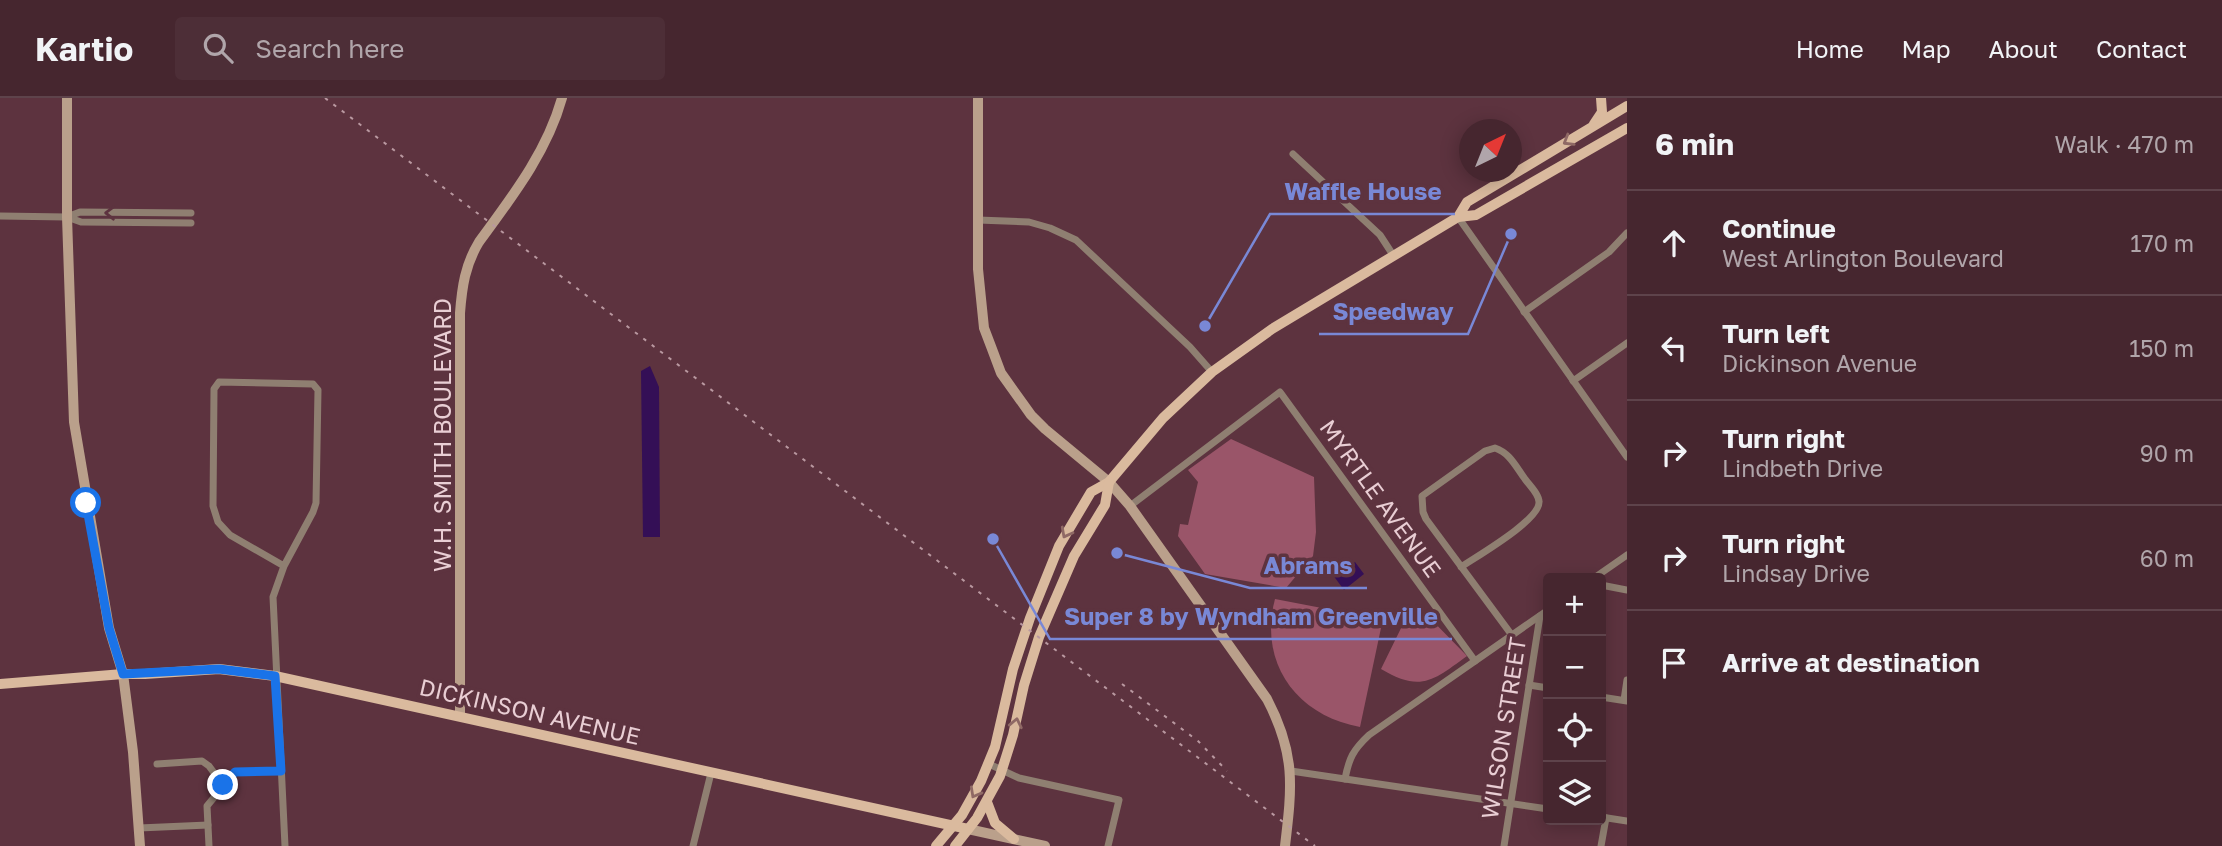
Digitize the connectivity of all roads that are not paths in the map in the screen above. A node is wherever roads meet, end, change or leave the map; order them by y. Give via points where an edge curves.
1 (67, 98) edge
2 (562, 98) edge
3 (978, 98) edge
4 (1601, 98) edge
5 (1627, 106) edge
6 (1593, 126) junction
7 (1627, 128) edge
8 (1293, 154) dead end
9 (191, 213) dead end
10 (0, 216) edge
11 (67, 217) junction
12 (1458, 217) junction
13 (978, 220) junction
14 (191, 223) dead end
15 (1627, 233) edge
16 (1393, 255) junction
17 (1524, 312) junction
18 (1627, 343) edge
19 (1212, 372) junction
20 (1573, 381) junction
21 (1625, 451) edge
22 (1109, 482) junction
23 (1130, 506) junction
24 (1627, 555) edge
25 (284, 566) junction
26 (1461, 567) junction
27 (1601, 573) edge
28 (1606, 586) edge
29 (1627, 590) edge
30 (1543, 614) edge
31 (1540, 616) junction
32 (1511, 634) junction
33 (1475, 661) junction
34 (123, 674) junction
35 (275, 676) junction
36 (1627, 680) edge
37 (0, 684) edge
38 (1529, 685) junction
39 (1543, 687) edge
40 (1606, 698) edge
41 (1625, 700) edge
42 (460, 716) junction
43 (157, 764) dead end
44 (989, 765) junction
45 (1002, 770) junction
46 (281, 771) junction
47 (1291, 771) junction
48 (711, 773) junction
49 (1345, 779) junction
50 (223, 785) junction
51 (987, 802) junction
52 (1511, 803) junction
53 (1543, 808) edge
54 (1606, 818) edge
55 (1627, 821) edge
56 (208, 825) junction
57 (1602, 825) edge
58 (954, 826) junction
59 (139, 828) junction
60 (968, 829) junction
61 (1014, 839) junction
62 (140, 846) edge
63 (209, 846) edge
64 (285, 846) edge
65 (693, 846) edge
66 (936, 846) edge
67 (955, 846) edge
68 (1045, 846) edge
69 (1108, 846) edge
70 (1285, 846) edge
71 (1504, 846) edge
72 (1601, 846) edge

1 - 11 main road
2 - 42 main road, W.H. SMITH BOULEVARD via 541,152 479,242 463,281
3 - 13 main road
4 - 6 main road via 1602,112
5 - 6 main road
6 -> 12 main road via 1467,202
7 - 12 main road via 1476,215
8 - 16 street via 1380,235
9 -> 11 street via 80,212
10 - 11 street
11 - 14 street via 81,222
11 - 34 main road via 74,422 109,628
12 - 16 main road
12 - 17 street
13 - 19 street via 1029,222 1076,240
13 - 22 main road via 980,302 984,328 1001,373 1031,415
15 - 17 street via 1609,252
16 - 19 main road via 1272,329
17 - 20 street
18 - 20 street
19 - 22 main road via 1163,418
20 - 21 street
22 - 23 main road
22 -> 44 main road via 1091,492 1051,565 1020,649
45 -> 22 main road via 1039,637 1073,556 1105,505
23 - 33 street, MYRTLE AVENUE via 1280,393
23 - 47 main road via 1268,699 1287,744
24 - 27 street
25 - 25 street via 230,535 215,515 214,389 219,382 317,386 316,503
25 - 35 street via 273,597
26 - 26 street via 1426,519 1422,496 1495,448 1508,454 1538,497 1538,508
26 - 32 street
28 - 29 street
30 - 31 street
31 - 32 street
31 - 38 street, WILSON STREET
32 - 33 street
33 - 49 street via 1368,735 1349,759
34 - 35 main road, DICKINSON AVENUE via 219,669
34 - 37 main road, DICKINSON AVENUE
34 - 59 main road
35 - 42 main road, DICKINSON AVENUE
35 - 46 street
36 - 41 street
38 - 39 street
38 - 52 street, WILSON STREET
40 - 41 street
42 - 48 main road, DICKINSON AVENUE
43 - 50 street via 202,761
44 - 45 street
44 -> 58 main road
45 - 51 main road
45 - 69 street via 1119,800
46 - 50 street via 235,772
46 - 64 street
47 - 49 street
47 - 70 main road
48 - 58 main road, DICKINSON AVENUE
48 - 65 street
49 - 52 street
50 - 56 street via 207,806
51 - 60 main road
51 - 61 main road via 995,823
52 - 53 street
52 - 71 street, WILSON STREET
54 - 55 street
56 - 59 street
56 - 63 street
57 - 72 street
58 - 60 main road, DICKINSON AVENUE
58 - 66 main road
59 - 62 main road
60 - 61 main road, DICKINSON AVENUE
60 - 67 main road
61 - 68 main road, DICKINSON AVENUE

